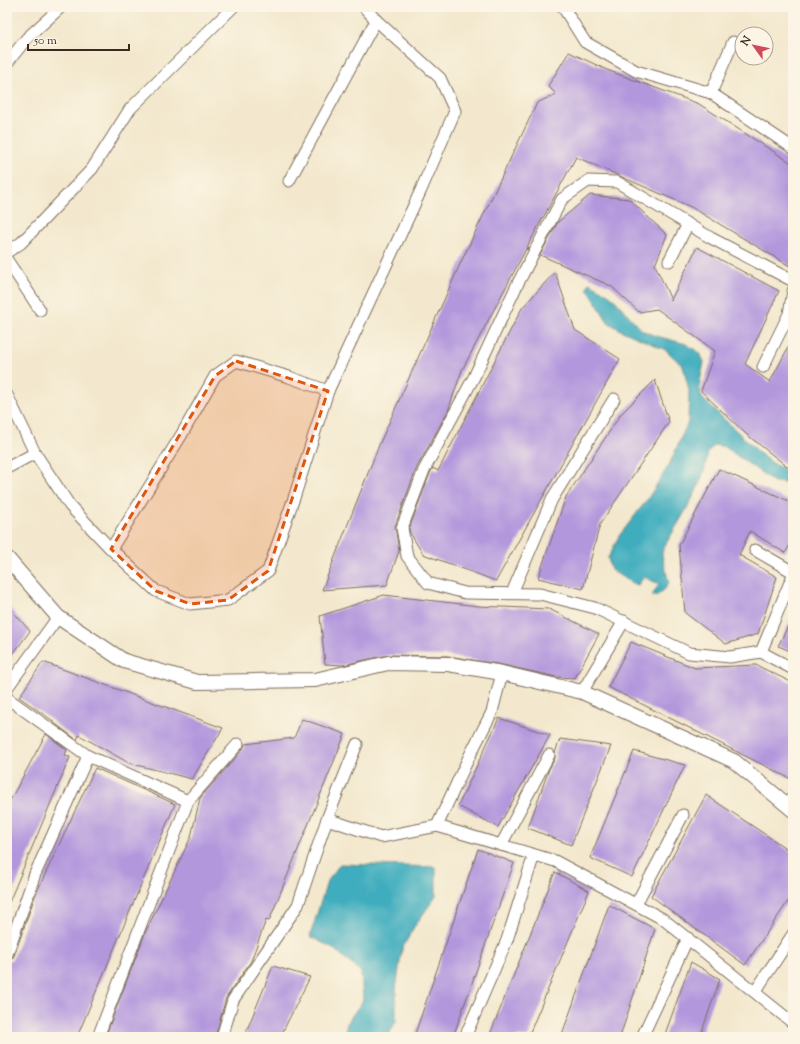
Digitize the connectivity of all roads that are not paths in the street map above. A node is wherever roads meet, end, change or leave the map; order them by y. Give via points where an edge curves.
1 (61, 7) edge
2 (234, 7) edge
3 (364, 7) edge
4 (563, 7) edge
5 (376, 20) junction
6 (733, 42) dead end
7 (7, 63) edge
8 (711, 93) junction
9 (793, 148) edge
10 (289, 181) dead end
11 (688, 224) junction
12 (7, 252) edge
13 (7, 260) edge
14 (669, 261) dead end
15 (793, 281) edge
16 (793, 291) edge
17 (40, 310) dead end
18 (763, 367) dead end
19 (328, 392) junction
20 (7, 395) edge
21 (614, 399) dead end
22 (35, 453) junction
23 (7, 468) edge
24 (111, 549) junction
25 (755, 550) dead end
26 (7, 558) edge
27 (793, 574) edge
28 (512, 593) junction
29 (58, 617) junction
30 (624, 621) junction
31 (762, 652) junction
32 (793, 668) edge
33 (502, 672) junction
34 (7, 688) edge
35 (582, 692) junction
36 (7, 698) edge
37 (238, 744) dead end
38 (357, 744) dead end
39 (549, 754) dead end
40 (88, 756) junction
41 (188, 801) junction
42 (793, 810) edge
43 (683, 815) dead end
44 (328, 819) junction
45 (437, 826) junction
46 (502, 845) junction
47 (534, 855) junction
48 (636, 904) junction
49 (793, 934) edge
50 (688, 938) junction
51 (7, 954) edge
52 (755, 992) junction
53 (793, 1023) edge
54 (98, 1037) edge
55 (222, 1037) edge
56 (465, 1037) edge
57 (642, 1037) edge

1 - 7 street via 27,38
2 - 12 street via 130,109 92,169 21,243
3 - 5 street
4 - 8 street via 584,42 636,71
5 - 10 street
5 - 19 street via 440,78 455,111
6 - 8 street
8 - 9 street
11 - 14 street
11 - 15 street
11 - 28 street via 617,182 588,181 562,199 474,377 424,470 402,528 408,556 428,583 465,593
13 - 17 street
16 - 18 street via 789,314
19 - 24 street via 236,361 215,376
19 - 24 street via 268,571 228,600 190,604 156,591
20 - 22 street
21 - 28 street via 552,499
22 - 23 street
22 - 24 street via 70,506
25 - 27 street
26 - 29 street
27 - 31 street
28 - 30 street via 540,594 595,608
29 - 33 street via 124,661 197,682 315,680 388,663 448,664
29 - 34 street
30 - 31 street via 689,653 730,657
30 - 35 street
31 - 32 street
33 - 35 street
33 - 45 street via 492,712
35 - 42 street via 734,761
36 - 40 street
37 - 41 street
38 - 44 street
39 - 46 street
40 - 41 street
40 - 51 street via 35,874
41 - 54 street
43 - 48 street
44 - 45 street via 381,837
44 - 55 street via 298,905 233,1000
45 - 46 street
46 - 47 street
47 - 48 street via 555,861
47 - 56 street via 507,940
48 - 50 street via 663,919
49 - 52 street
50 - 52 street
50 - 57 street
52 - 53 street

